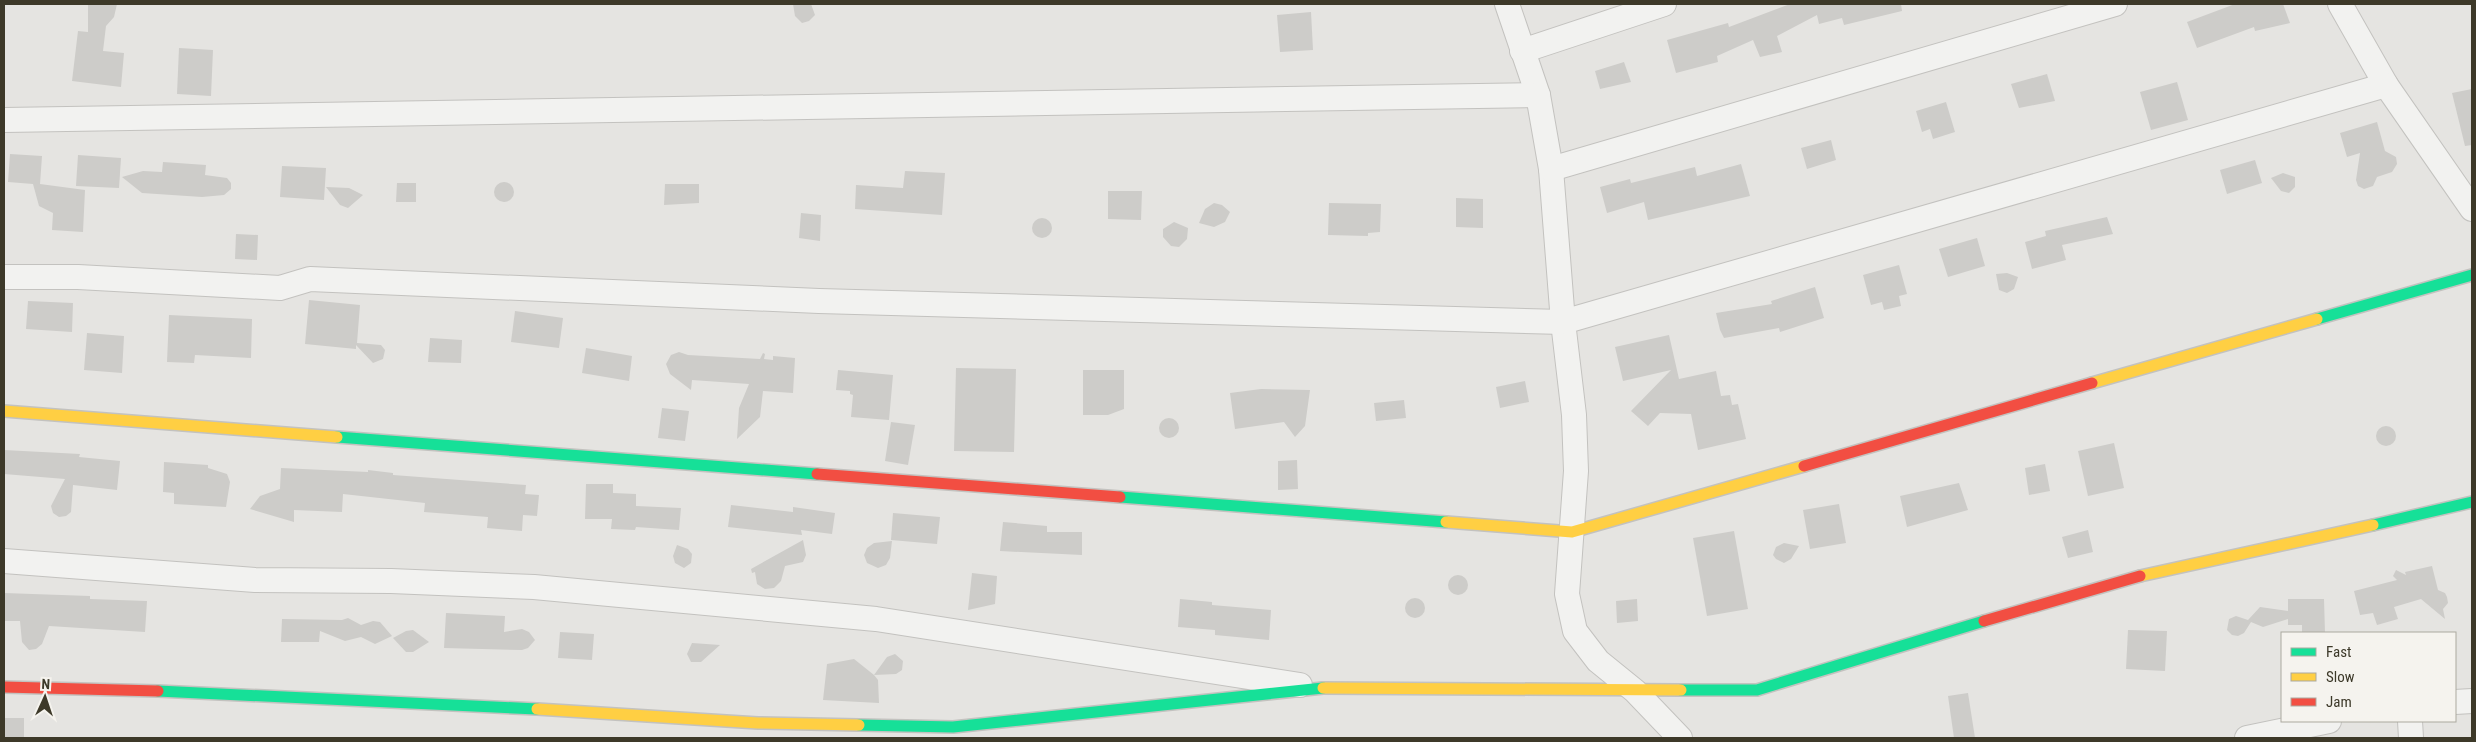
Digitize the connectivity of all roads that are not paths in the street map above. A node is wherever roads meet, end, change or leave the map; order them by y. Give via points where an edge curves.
1 (1507, 4) edge
2 (1664, 4) edge
3 (2115, 4) edge
4 (2340, 4) edge
5 (1522, 51) junction
6 (2386, 85) junction
7 (1538, 95) junction
8 (4, 120) edge
9 (1551, 169) junction
10 (2472, 209) edge
11 (2472, 274) edge
12 (4, 278) edge
13 (1563, 322) junction
14 (4, 411) edge
15 (2472, 502) edge
16 (1572, 532) junction
17 (4, 561) edge
18 (4, 687) edge
19 (1323, 688) junction
20 (1635, 691) junction
21 (2472, 701) edge
22 (2456, 702) edge
23 (2324, 722) edge
24 (2410, 722) edge
25 (1680, 738) edge
26 (2247, 738) edge
27 (2411, 738) edge

1 - 5 street
2 - 5 street
3 - 9 street
4 - 6 street
5 - 7 street
6 - 10 street
6 - 13 street
7 - 8 street
7 - 9 street
9 - 13 street
11 - 16 street
12 - 13 street via 78,277 280,288 310,279 819,301
13 - 16 street via 1574,415 1576,472
14 - 16 street
15 - 20 street via 2160,570 1892,646 1758,690
16 - 20 street via 1567,594 1574,631 1598,661
17 - 19 street via 255,580 534,587 866,618
18 - 19 street via 178,691 758,722 953,727
19 - 20 street
20 - 25 street
21 - 22 street
23 - 26 street
24 - 27 street

